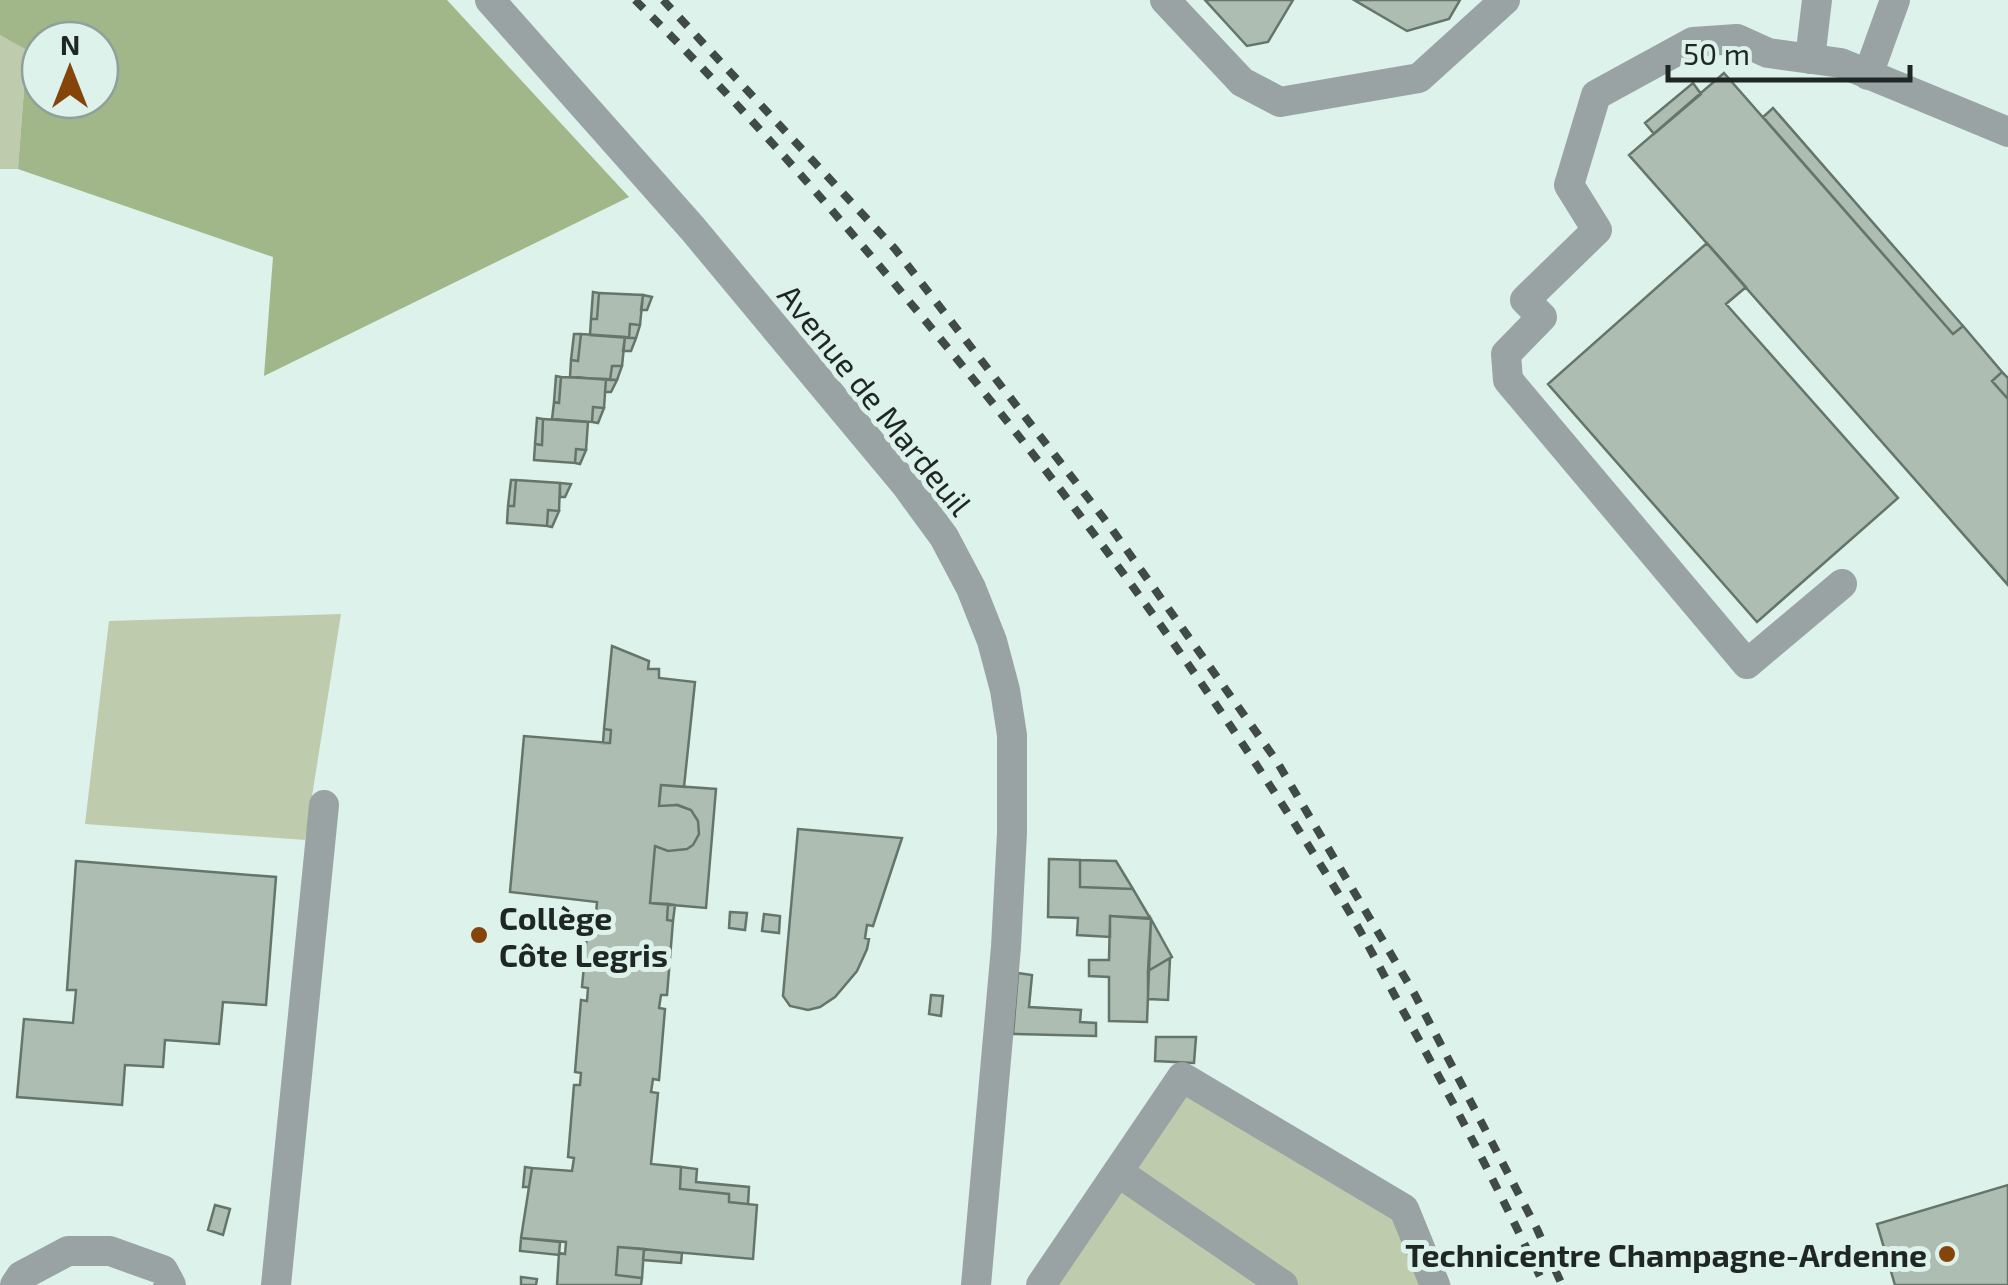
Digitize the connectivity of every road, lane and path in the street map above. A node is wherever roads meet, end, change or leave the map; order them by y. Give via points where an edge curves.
1 (490, 0) edge
2 (1164, 0) edge
3 (1506, 0) edge
4 (1817, 0) edge
5 (1895, 0) edge
6 (1810, 59) junction
7 (1868, 75) junction
8 (2008, 132) edge
9 (1842, 584) dead end
10 (324, 805) dead end
11 (1118, 1172) junction
12 (1053, 1281) edge
13 (15, 1285) edge
14 (172, 1285) edge
15 (276, 1285) edge
16 (976, 1285) edge
17 (1283, 1285) edge
18 (1435, 1285) edge

1 - 16 street, Avenue de Mardeuil via 906,485 944,537 992,641 1012,735 1012,833
2 - 3 street via 1242,82 1280,102 1419,78
4 - 6 street
5 - 7 street
6 - 7 street
6 - 9 street via 1738,40 1692,42 1596,95 1569,185 1596,230 1525,300 1542,316 1506,354 1508,380 1747,664
7 - 8 street
10 - 15 street
11 - 12 street
11 - 17 street
11 - 18 street via 1182,1077 1404,1209
13 - 14 street via 68,1251 110,1251 164,1270

